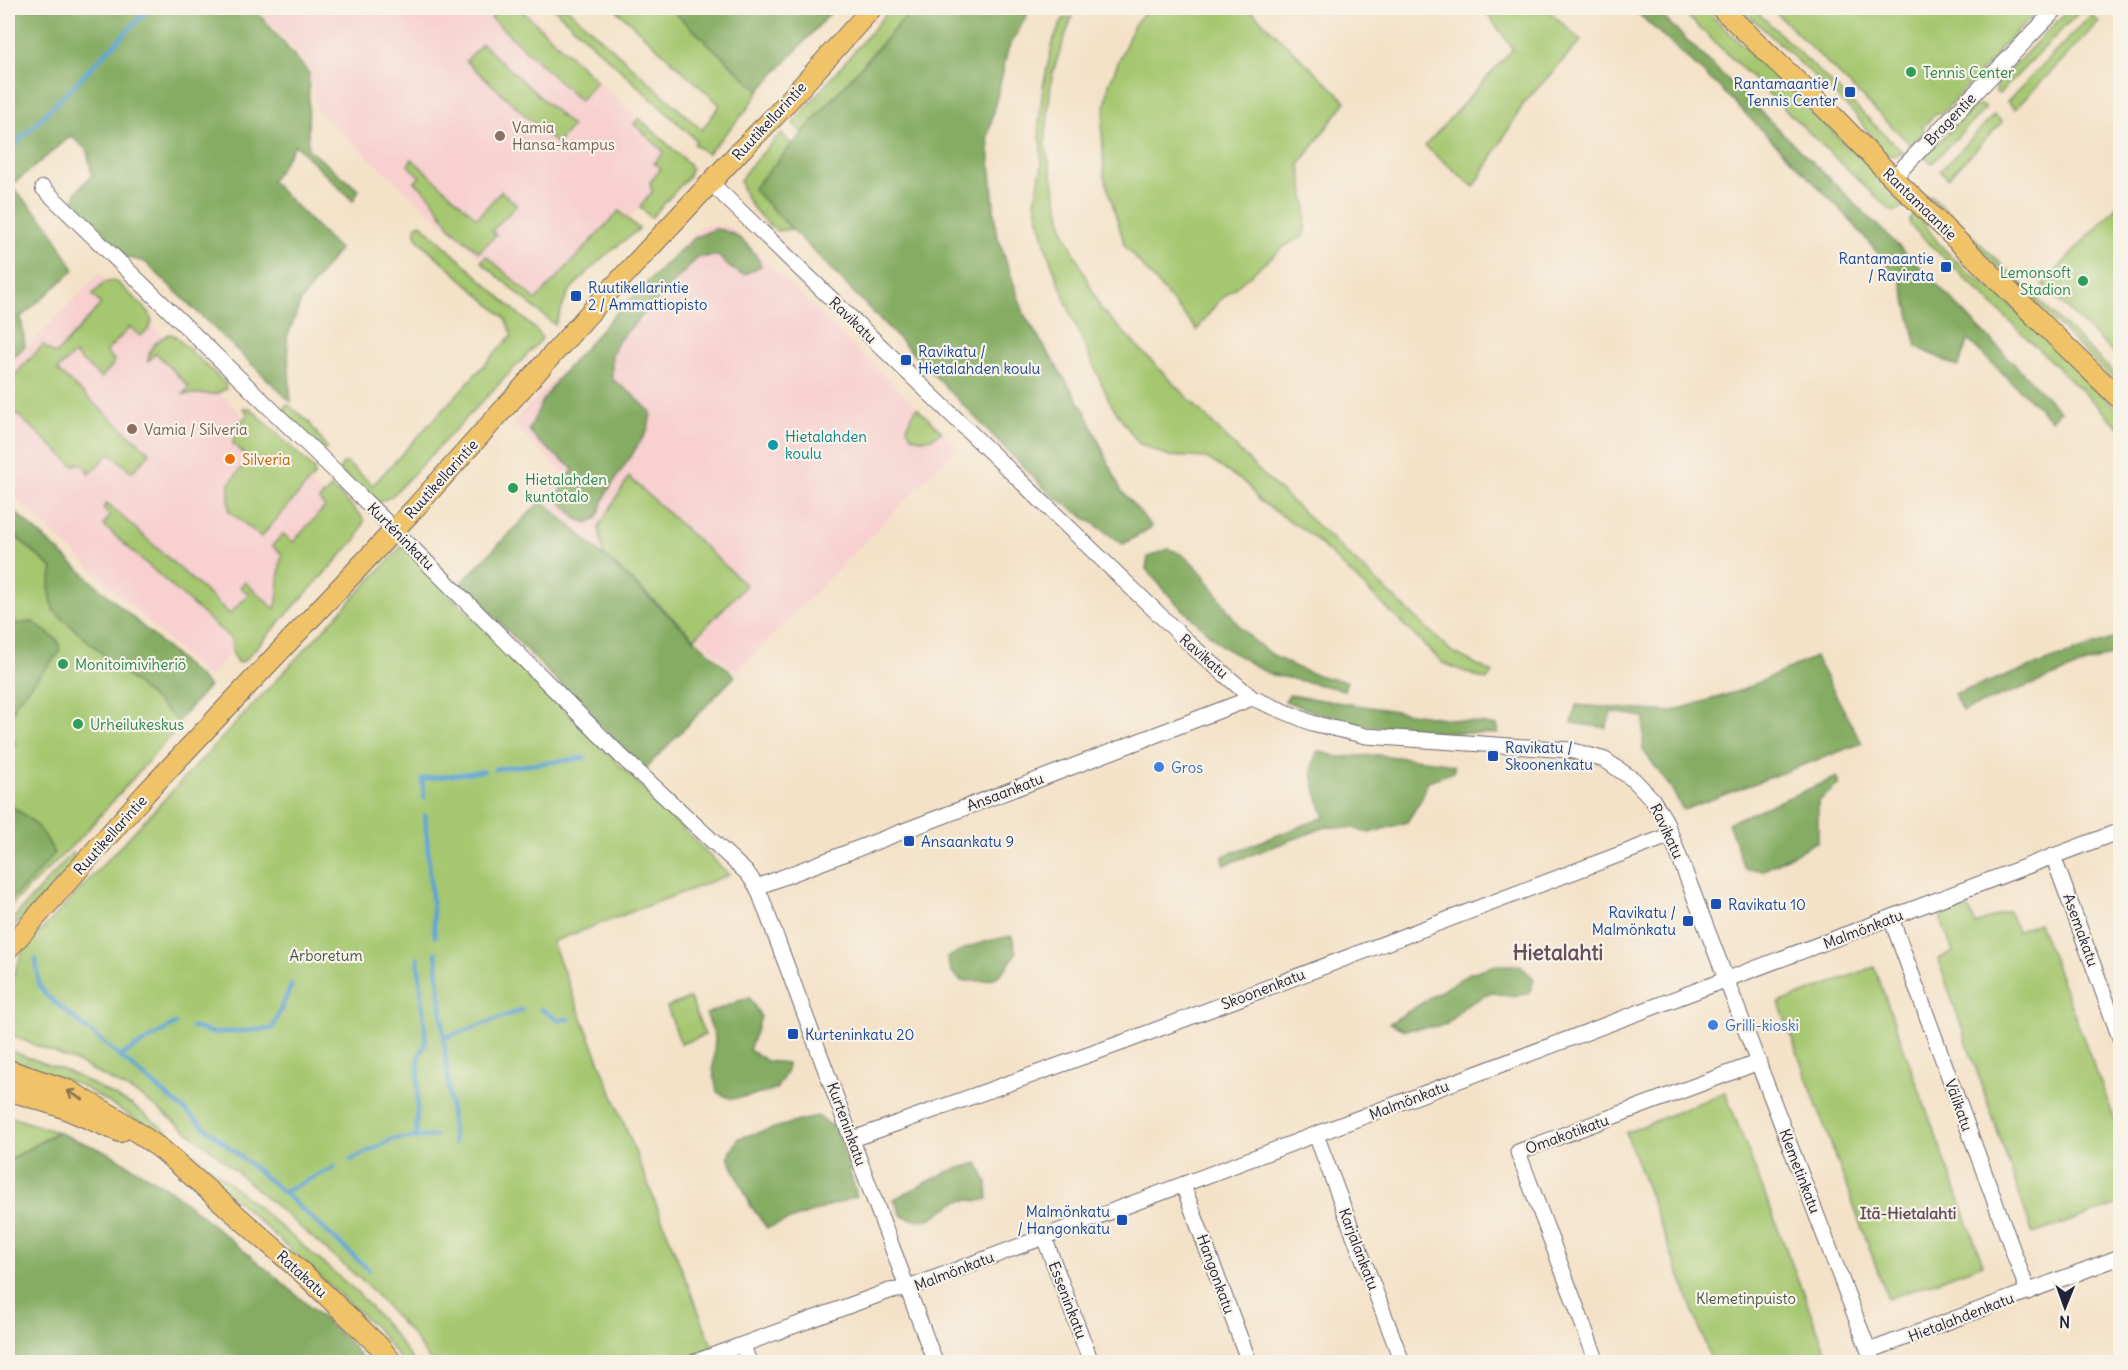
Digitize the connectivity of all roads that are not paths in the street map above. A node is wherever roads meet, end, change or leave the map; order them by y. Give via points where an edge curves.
1 (872, 8) edge
2 (1721, 8) edge
3 (2057, 8) edge
4 (1893, 178) junction
5 (711, 183) junction
6 (43, 188) dead end
7 (2121, 399) edge
8 (394, 530) junction
9 (1252, 698) junction
10 (2121, 831) edge
11 (1671, 836) junction
12 (2053, 856) junction
13 (757, 887) junction
14 (1891, 918) junction
15 (8, 949) edge
16 (1727, 980) junction
17 (2121, 1038) edge
18 (1759, 1062) junction
19 (8, 1070) edge
20 (8, 1090) edge
21 (1316, 1135) junction
22 (853, 1140) junction
23 (1183, 1185) junction
24 (207, 1191) junction
25 (1044, 1237) junction
26 (2121, 1257) edge
27 (906, 1289) junction
28 (2028, 1292) junction
29 (743, 1346) junction
30 (1871, 1357) edge
31 (392, 1362) edge
32 (695, 1362) edge
33 (749, 1362) edge
34 (935, 1362) edge
35 (1091, 1362) edge
36 (1249, 1362) edge
37 (1402, 1362) edge
38 (1597, 1362) edge

1 - 5 main road, Ruutikellarintie
2 - 4 main road, Rantamaantie
3 - 4 street, Bragentie
4 - 7 main road, Rantamaantie
5 - 8 main road, Ruutikellarintie
5 - 9 street, Ravikatu via 1193,647
6 - 8 street, Kurténinkatu
8 - 13 street, Kurténinkatu
8 - 15 main road, Ruutikellarintie via 146,794
9 - 11 street, Ravikatu via 1312,723 1366,736 1570,750 1605,760 1634,780 1652,799
9 - 13 street, Ansaankatu
10 - 12 street, Malmönkatu
11 - 16 street, Ravikatu
11 - 22 street, Skoonenkatu
12 - 14 street, Malmönkatu
12 - 17 street, Asemakatu
13 - 22 street, Kurteninkatu
14 - 16 street, Malmönkatu
14 - 28 street, Välikatu
16 - 18 street, Klemetinkatu
16 - 21 street, Malmönkatu
18 - 30 street, Klemetinkatu
18 - 38 street, Omakotikatu via 1518,1152
24 -> 19 main road, Ratakatu via 161,1149 118,1119 68,1090
20 - 24 main road, Ratakatu via 61,1107 128,1136
21 - 23 street, Malmönkatu
21 - 37 street, Karjalankatu
22 - 27 street, Kurteninkatu
23 - 25 street, Malmönkatu
23 - 36 street, Hangonkatu
24 - 31 main road, Ratakatu via 306,1276
25 - 27 street, Malmönkatu
25 - 35 street, Esseninkatu
26 - 28 street, Hietalahdenkatu
27 - 29 street, Malmönkatu
27 - 34 street, Kurteninkatu
28 - 30 street, Hietalahdenkatu
29 - 32 street, Malmönkatu
29 - 33 street

